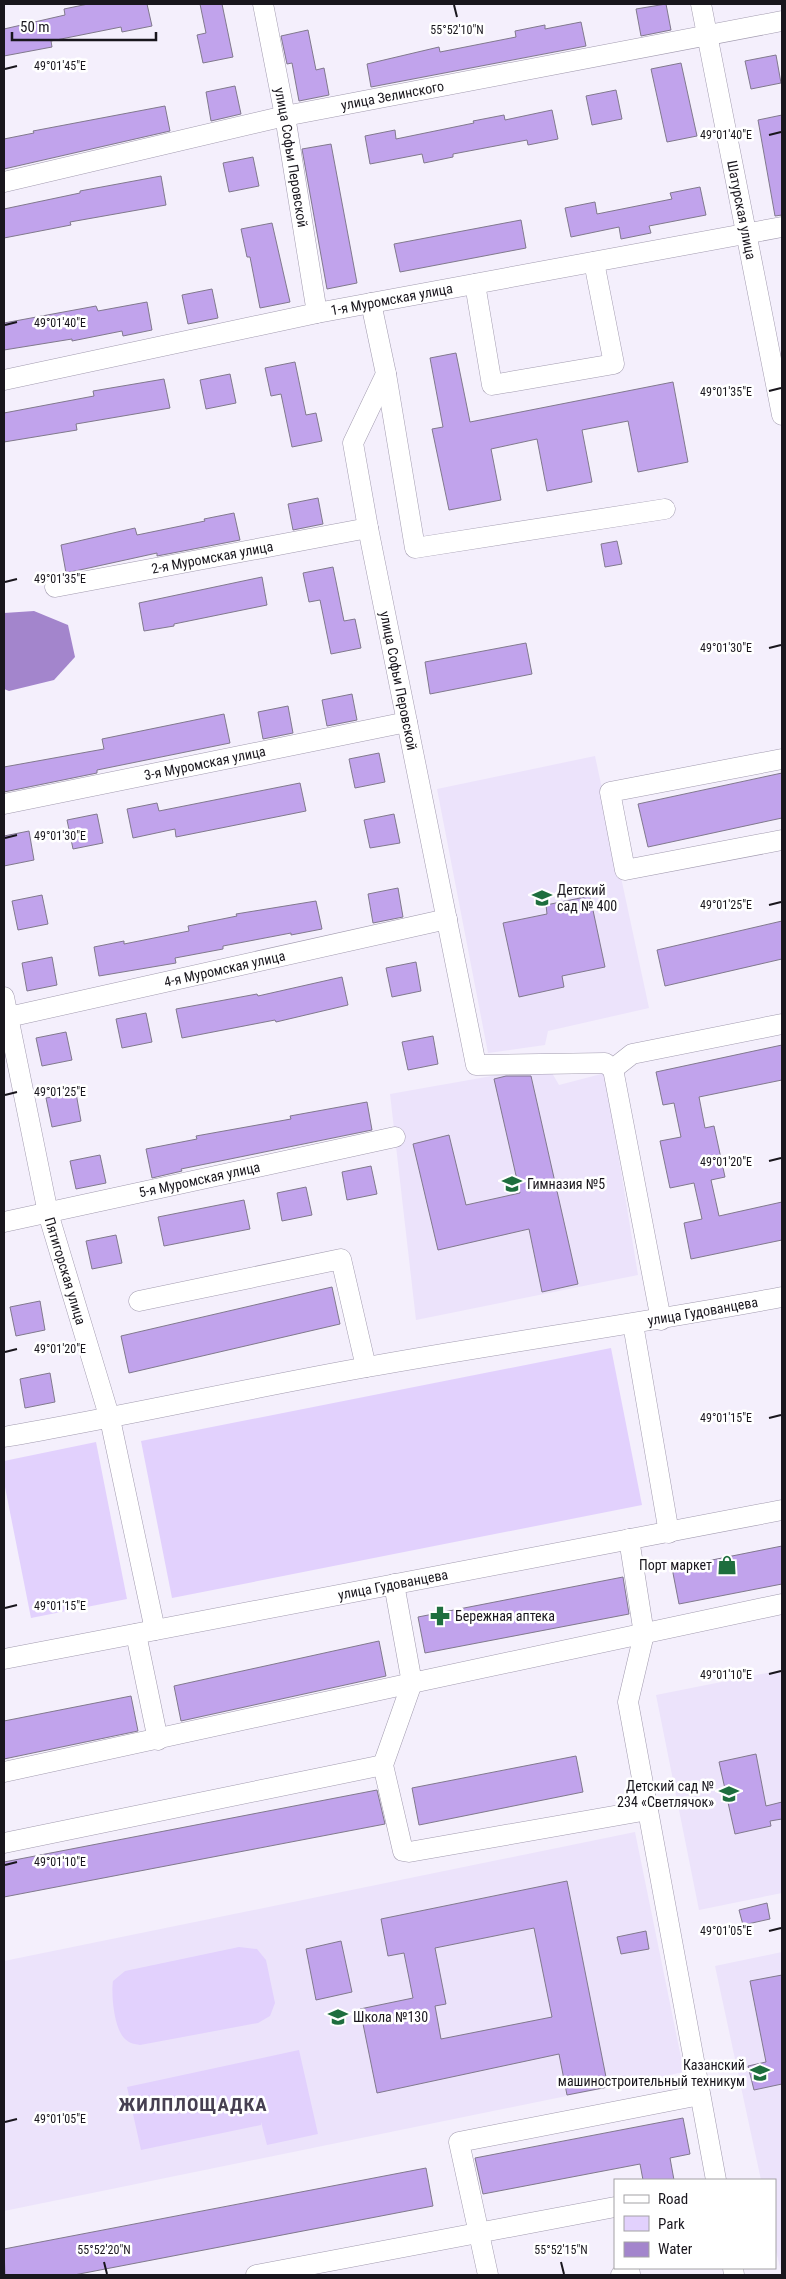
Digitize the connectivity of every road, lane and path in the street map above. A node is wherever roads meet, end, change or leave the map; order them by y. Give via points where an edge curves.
1 (263, 4) edge
2 (701, 4) edge
3 (782, 21) edge
4 (707, 36) junction
5 (286, 116) junction
6 (4, 182) edge
7 (782, 227) edge
8 (746, 234) junction
9 (594, 262) junction
10 (475, 284) junction
11 (371, 303) junction
12 (317, 313) junction
13 (386, 374) junction
14 (4, 380) edge
15 (782, 415) edge
16 (665, 509) dead end
17 (368, 528) junction
18 (55, 587) dead end
19 (407, 722) junction
20 (782, 759) edge
21 (4, 804) edge
22 (782, 840) edge
23 (447, 919) junction
24 (5, 1010) edge
25 (782, 1024) edge
26 (613, 1069) junction
27 (395, 1137) dead end
28 (48, 1213) junction
29 (4, 1222) edge
30 (782, 1297) edge
31 (139, 1302) dead end
32 (661, 1320) junction
33 (633, 1324) junction
34 (366, 1367) junction
35 (110, 1419) junction
36 (4, 1437) edge
37 (782, 1510) edge
38 (669, 1533) junction
39 (629, 1539) junction
40 (394, 1584) junction
41 (782, 1604) edge
42 (145, 1632) junction
43 (644, 1634) junction
44 (4, 1659) edge
45 (412, 1683) junction
46 (158, 1740) junction
47 (384, 1766) junction
48 (4, 1772) edge
49 (648, 1810) junction
50 (4, 1843) edge
51 (700, 2095) junction
52 (716, 2179) edge
53 (614, 2206) edge
54 (479, 2232) junction
55 (629, 2269) edge
56 (256, 2275) edge
57 (488, 2275) edge
58 (621, 2275) edge

1 - 5 street, улица Софьи Перовской
2 - 4 street, Шатурская улица
3 - 4 street, улица Зелинского
4 - 5 street, улица Зелинского
4 - 8 street, Шатурская улица
5 - 6 street, улица Зелинского
5 - 12 street, улица Софьи Перовской
7 - 8 street, 1-я Муромская улица
8 - 9 street, 1-я Муромская улица
8 - 15 street, Шатурская улица
9 - 10 street, 1-я Муромская улица
9 - 10 street via 614,364 492,386
10 - 11 street, 1-я Муромская улица
11 - 12 street, 1-я Муромская улица
11 - 13 street
12 - 14 street, 1-я Муромская улица
13 - 16 street via 416,548
13 - 17 street, улица Софьи Перовской via 353,443
17 - 18 street, 2-я Муромская улица
17 - 19 street, улица Софьи Перовской
19 - 21 street, 3-я Муромская улица
19 - 23 street, улица Софьи Перовской
20 - 22 street via 610,792 625,870
23 - 24 street, 4-я Муромская улица
23 - 26 street, улица Софьи Перовской via 476,1065 605,1063
24 - 28 street, Пятигорская улица
25 - 26 street via 632,1054
26 - 32 street
27 - 28 street, 5-я Муромская улица
28 - 29 street, 5-я Муромская улица
28 - 35 street, Пятигорская улица
30 - 32 street, улица Гудованцева
31 - 34 street via 341,1259
32 - 33 street, улица Гудованцева
33 - 34 street, улица Гудованцева
33 - 38 street
34 - 35 street, улица Гудованцева
35 - 36 street, улица Гудованцева
35 - 42 street, Пятигорская улица
37 - 38 street, улица Гудованцева
38 - 39 street, улица Гудованцева
39 - 40 street, улица Гудованцева
39 - 43 street
40 - 42 street, улица Гудованцева
40 - 45 street
41 - 43 street
42 - 44 street, улица Гудованцева
42 - 46 street, Пятигорская улица
43 - 45 street
43 - 49 street via 628,1702
45 - 46 street
45 - 47 street
46 - 48 street
47 - 49 street via 403,1851 409,1852
47 - 50 street
49 - 51 street
51 - 52 street
51 - 54 street via 459,2142
53 - 54 street
54 - 56 street
54 - 57 street
55 - 58 street via 630,2274

